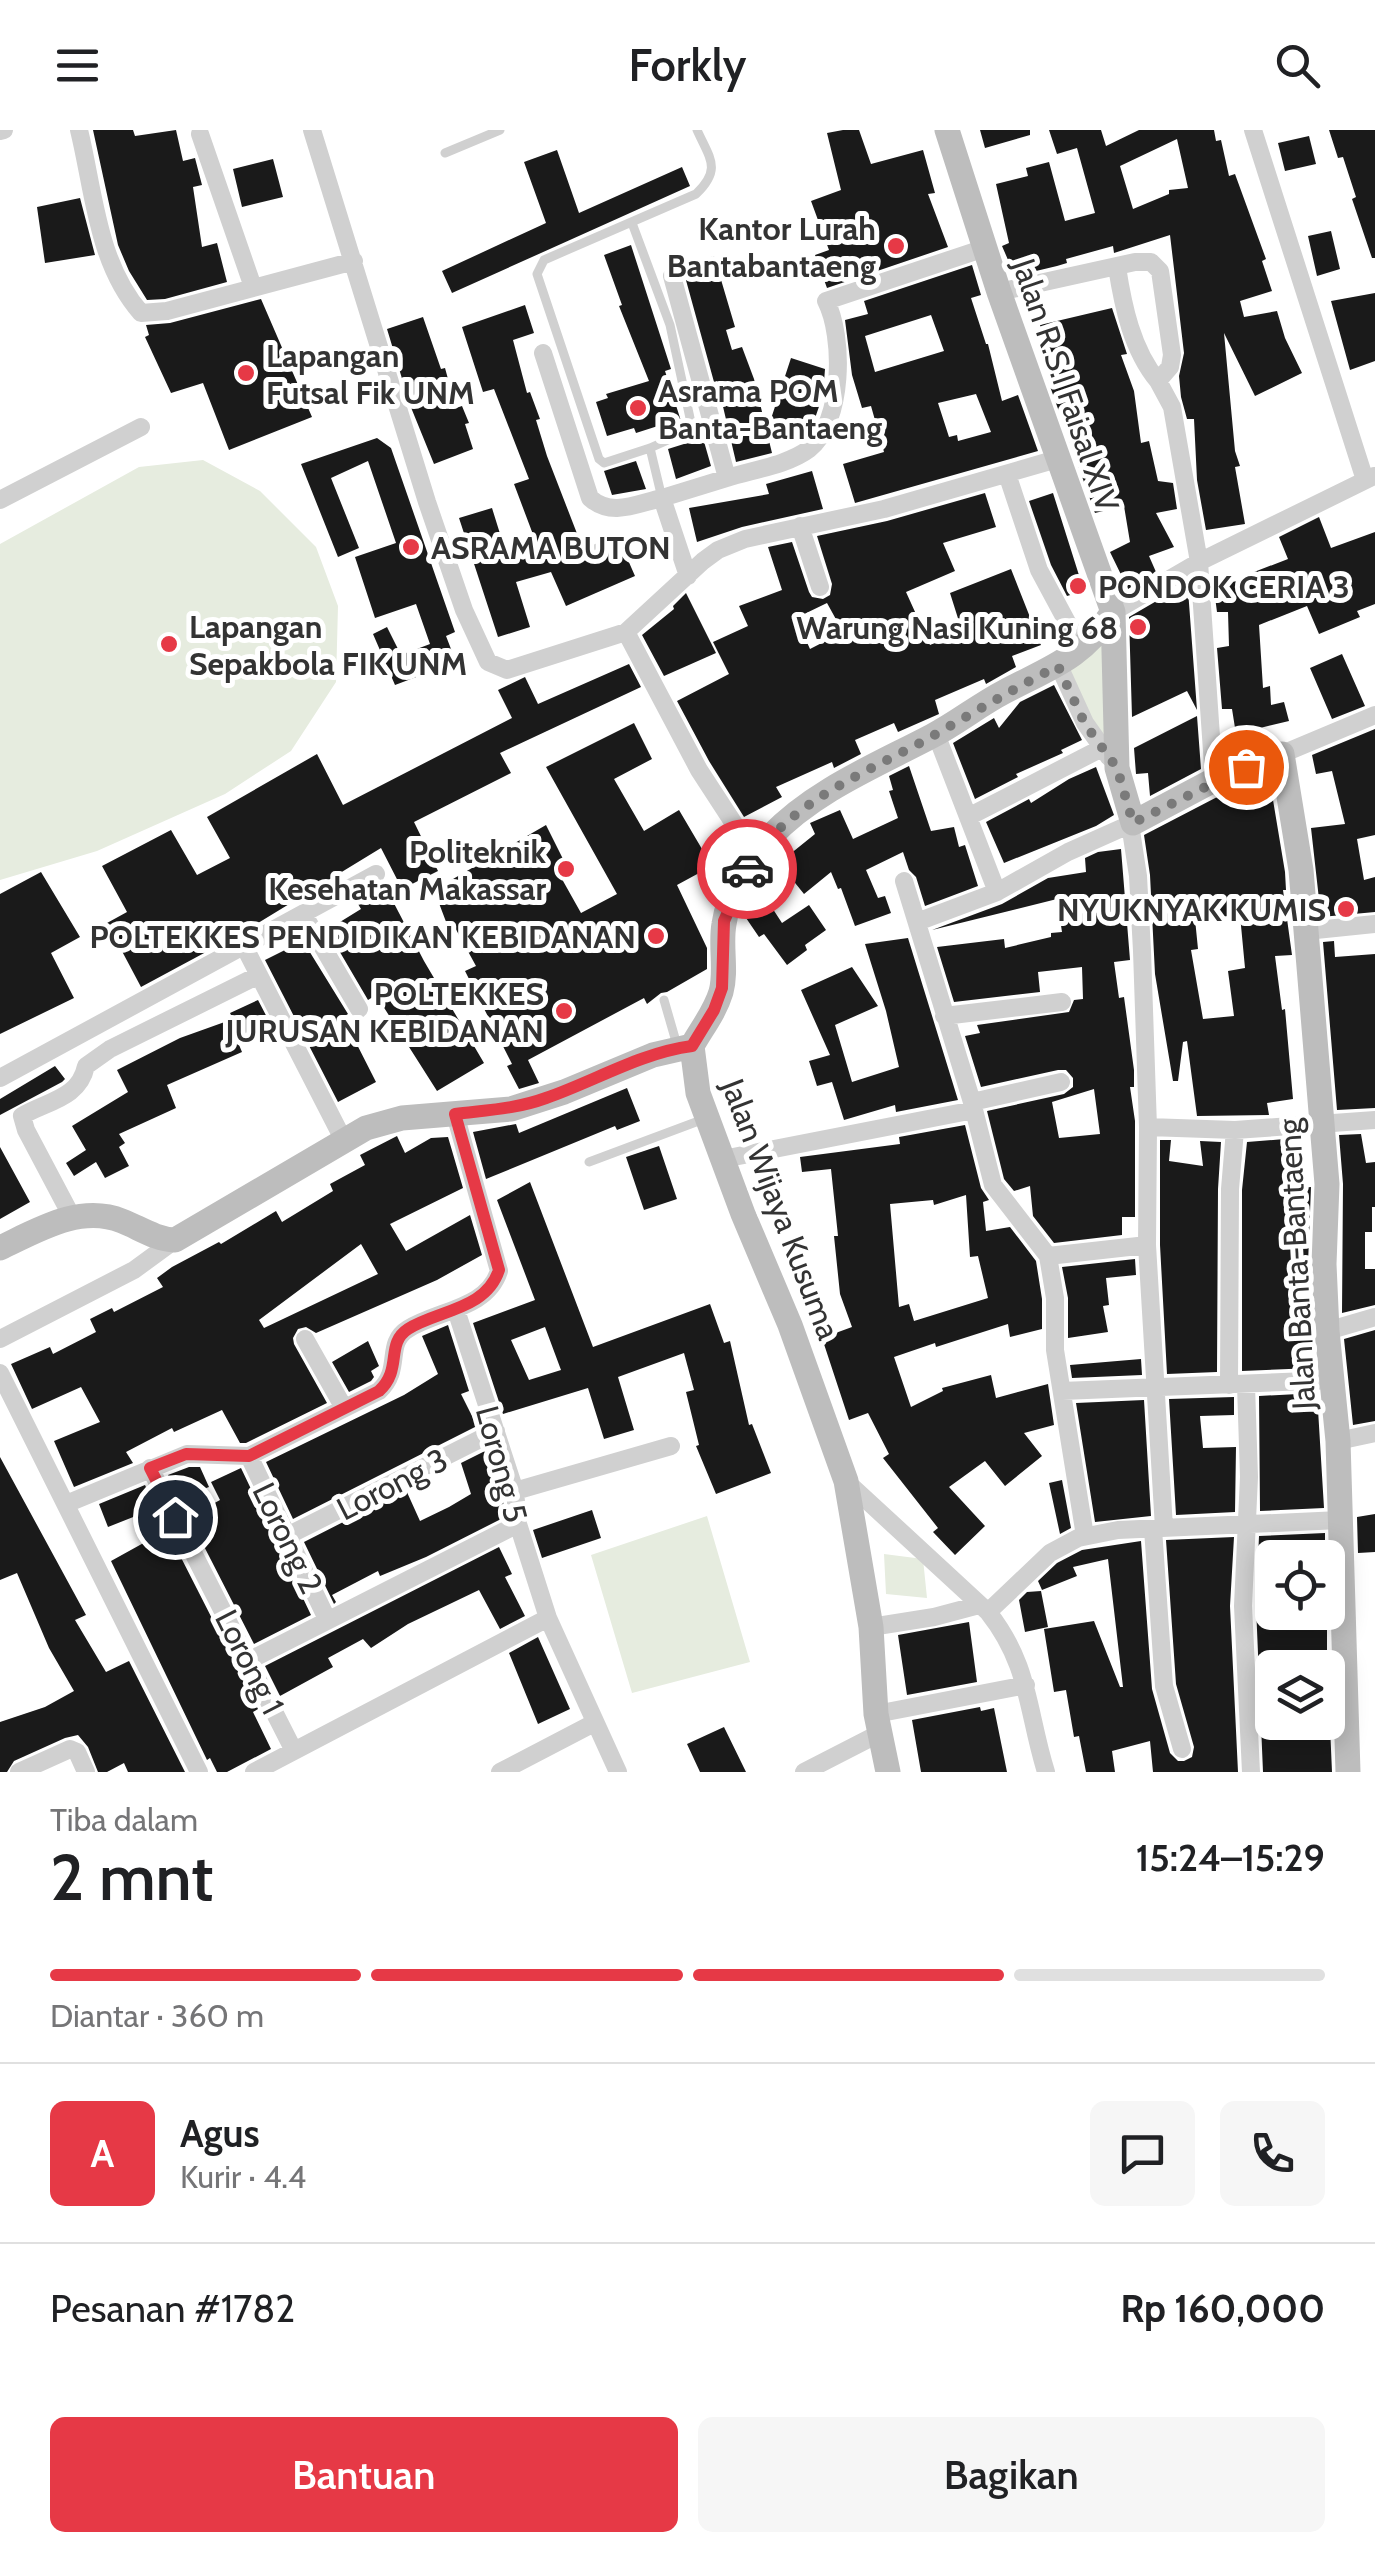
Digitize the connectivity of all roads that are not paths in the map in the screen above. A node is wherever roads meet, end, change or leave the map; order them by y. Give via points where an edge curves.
1 (79, 130) edge
2 (312, 130) edge
3 (500, 130) edge
4 (697, 130) edge
5 (947, 130) edge
6 (1253, 130) edge
7 (200, 134) dead end
8 (444, 153) dead end
9 (632, 223) junction
10 (985, 248) junction
11 (354, 261) junction
12 (1117, 267) junction
13 (672, 276) dead end
14 (253, 287) junction
15 (1000, 292) junction
16 (543, 353) dead end
17 (1158, 381) junction
18 (141, 428) dead end
19 (650, 448) junction
20 (1057, 459) junction
21 (1007, 474) junction
22 (727, 478) junction
23 (1370, 478) edge
24 (662, 498) junction
25 (0, 500) edge
26 (800, 526) junction
27 (1199, 562) junction
28 (688, 576) junction
29 (820, 588) dead end
30 (1112, 612) junction
31 (626, 632) junction
32 (1082, 650) junction
33 (1058, 666) junction
34 (1375, 715) edge
35 (936, 734) junction
36 (1282, 754) junction
37 (1110, 758) junction
38 (1214, 780) junction
39 (968, 817) junction
40 (1131, 823) junction
41 (754, 856) junction
42 (376, 874) dead end
43 (904, 881) dead end
44 (998, 892) junction
45 (304, 916) junction
46 (917, 922) junction
47 (1375, 924) edge
48 (1306, 932) junction
49 (244, 946) junction
50 (258, 975) junction
51 (664, 1000) dead end
52 (1062, 1002) dead end
53 (359, 1009) dead end
54 (944, 1016) junction
55 (685, 1047) junction
56 (0, 1078) edge
57 (1061, 1082) dead end
58 (973, 1106) junction
59 (455, 1114) junction
60 (706, 1118) junction
61 (1375, 1120) edge
62 (1322, 1124) junction
63 (1148, 1127) junction
64 (1234, 1130) junction
65 (344, 1141) junction
66 (722, 1159) junction
67 (589, 1162) dead end
68 (72, 1217) junction
69 (175, 1240) junction
70 (1148, 1245) junction
71 (0, 1248) edge
72 (1048, 1256) junction
73 (456, 1310) junction
74 (1375, 1317) edge
75 (1327, 1331) junction
76 (0, 1338) edge
77 (305, 1338) dead end
78 (0, 1373) edge
79 (1333, 1380) junction
80 (1238, 1385) junction
81 (1158, 1386) junction
82 (1062, 1391) junction
83 (344, 1408) junction
84 (496, 1431) junction
85 (1375, 1434) edge
86 (1338, 1441) junction
87 (671, 1446) dead end
88 (249, 1456) junction
89 (150, 1468) junction
90 (846, 1481) junction
91 (515, 1491) junction
92 (66, 1504) junction
93 (1340, 1520) junction
94 (518, 1524) junction
95 (1246, 1527) junction
96 (1158, 1529) junction
97 (287, 1536) junction
98 (1085, 1536) junction
99 (984, 1608) junction
100 (548, 1618) junction
101 (328, 1619) junction
102 (872, 1627) junction
103 (250, 1660) junction
104 (1026, 1685) junction
105 (594, 1723) junction
106 (878, 1723) junction
107 (1182, 1748) dead end
108 (294, 1751) junction
109 (19, 1772) edge
110 (86, 1772) edge
111 (199, 1772) edge
112 (254, 1772) edge
113 (500, 1772) edge
114 (618, 1772) edge
115 (804, 1772) edge
116 (888, 1772) edge
117 (1046, 1772) edge
118 (1251, 1772) edge
119 (1348, 1772) edge

1 - 14 street via 99,230 142,312
2 - 11 street
3 - 8 lane
4 - 9 lane via 713,166 710,181
5 - 10 street, Jalan R.S.I Faisal XIV
6 - 23 street
7 - 14 street
9 - 19 lane via 670,325 690,418 686,432
9 - 19 lane via 544,260 537,274 599,459 611,462
10 - 15 street, Jalan R.S.I Faisal XIV
10 - 22 street via 826,301 838,374 818,439 792,457
11 - 14 street
11 - 31 street via 427,502 488,662 507,670
12 - 15 street
12 - 17 street via 1134,337
12 - 17 street via 1151,262 1160,271 1172,355
13 - 22 street
15 - 20 street, Jalan R.S.I Faisal XIV
16 - 24 street via 590,498 615,510
17 - 27 street via 1172,407
18 - 25 street
19 - 24 lane
20 - 21 street
20 - 30 street, Jalan R.S.I Faisal XIV
21 - 26 street
21 - 32 street via 1040,570
22 - 24 street
23 - 27 street
24 - 28 street
26 - 28 street via 718,550
26 - 29 street
27 - 30 street
27 - 38 street
28 - 31 street
30 - 32 street
30 - 37 street, Jalan R.S.I Faisal XIV
31 - 41 street
32 - 33 street
33 - 35 street
33 - 37 street via 1085,724
34 - 36 street
35 - 39 street
35 - 41 street via 812,801
36 - 38 street
36 - 48 street, Jalan Banta-Bantaeng
37 - 39 street
37 - 40 street, Jalan R.S.I Faisal XIV
38 - 40 street
39 - 44 street
40 - 44 street
40 - 63 street
41 - 55 street via 724,921 722,988
42 - 45 street
43 - 46 street
44 - 46 street
45 - 49 street
45 - 53 street
46 - 54 street
47 - 48 street
48 - 62 street, Jalan Banta-Bantaeng
49 - 50 street
49 - 56 street
50 - 65 street
50 - 68 street via 110,1049 86,1066 75,1090 22,1116
51 - 55 lane
52 - 54 street
54 - 58 street
55 - 59 street via 541,1100
55 - 60 street, Jalan Wijaya Kusuma
57 - 58 street
58 - 66 street
58 - 72 street via 992,1186
59 - 65 street via 382,1122
59 - 73 street via 499,1270 489,1289
60 - 66 street, Jalan Wijaya Kusuma
60 - 67 lane
61 - 62 street
62 - 64 street
62 - 75 street, Jalan Banta-Bantaeng
63 - 64 street
63 - 70 street
64 - 80 street
65 - 69 street
66 - 90 street, Jalan Wijaya Kusuma
68 - 69 street via 99,1214
68 - 71 street
69 - 76 street via 134,1270
70 - 72 street
70 - 81 street
72 - 82 street
73 - 83 street via 405,1330 388,1383
73 - 84 street, Lorong 5
74 - 75 street
75 - 79 street, Jalan Banta-Bantaeng
77 - 83 street
78 - 92 street
79 - 80 street
79 - 86 street, Jalan Banta-Bantaeng
80 - 81 street
80 - 95 street via 1249,1477
81 - 82 street
81 - 96 street
82 - 98 street
83 - 88 street
84 - 91 street, Lorong 5
84 - 97 street, Lorong 3
85 - 86 street
86 - 93 street, Jalan Banta-Bantaeng
87 - 91 street
88 - 89 street via 186,1454
88 - 97 street, Lorong 2
89 - 92 street
89 - 103 street, Lorong 1
90 - 99 street
90 - 102 street, Jalan Wijaya Kusuma
91 - 94 street, Lorong 5
92 - 111 street
93 - 95 street
93 - 119 street, Jalan Banta-Bantaeng
94 - 100 street, Lorong 5
94 - 101 street
95 - 96 street
95 - 118 street
96 - 98 street
96 - 107 street via 1164,1686
97 - 101 street, Lorong 2
98 - 99 street via 1050,1553
99 - 102 street
99 - 104 street via 1019,1661
100 - 105 street, Lorong 5
100 - 108 street
101 - 103 street
102 - 106 street, Jalan Wijaya Kusuma
103 - 108 street, Lorong 1
104 - 106 street
104 - 117 street
105 - 113 street
105 - 114 street, Lorong 5
106 - 115 street
106 - 116 street, Jalan Wijaya Kusuma
108 - 112 street
109 - 110 street via 70,1749

